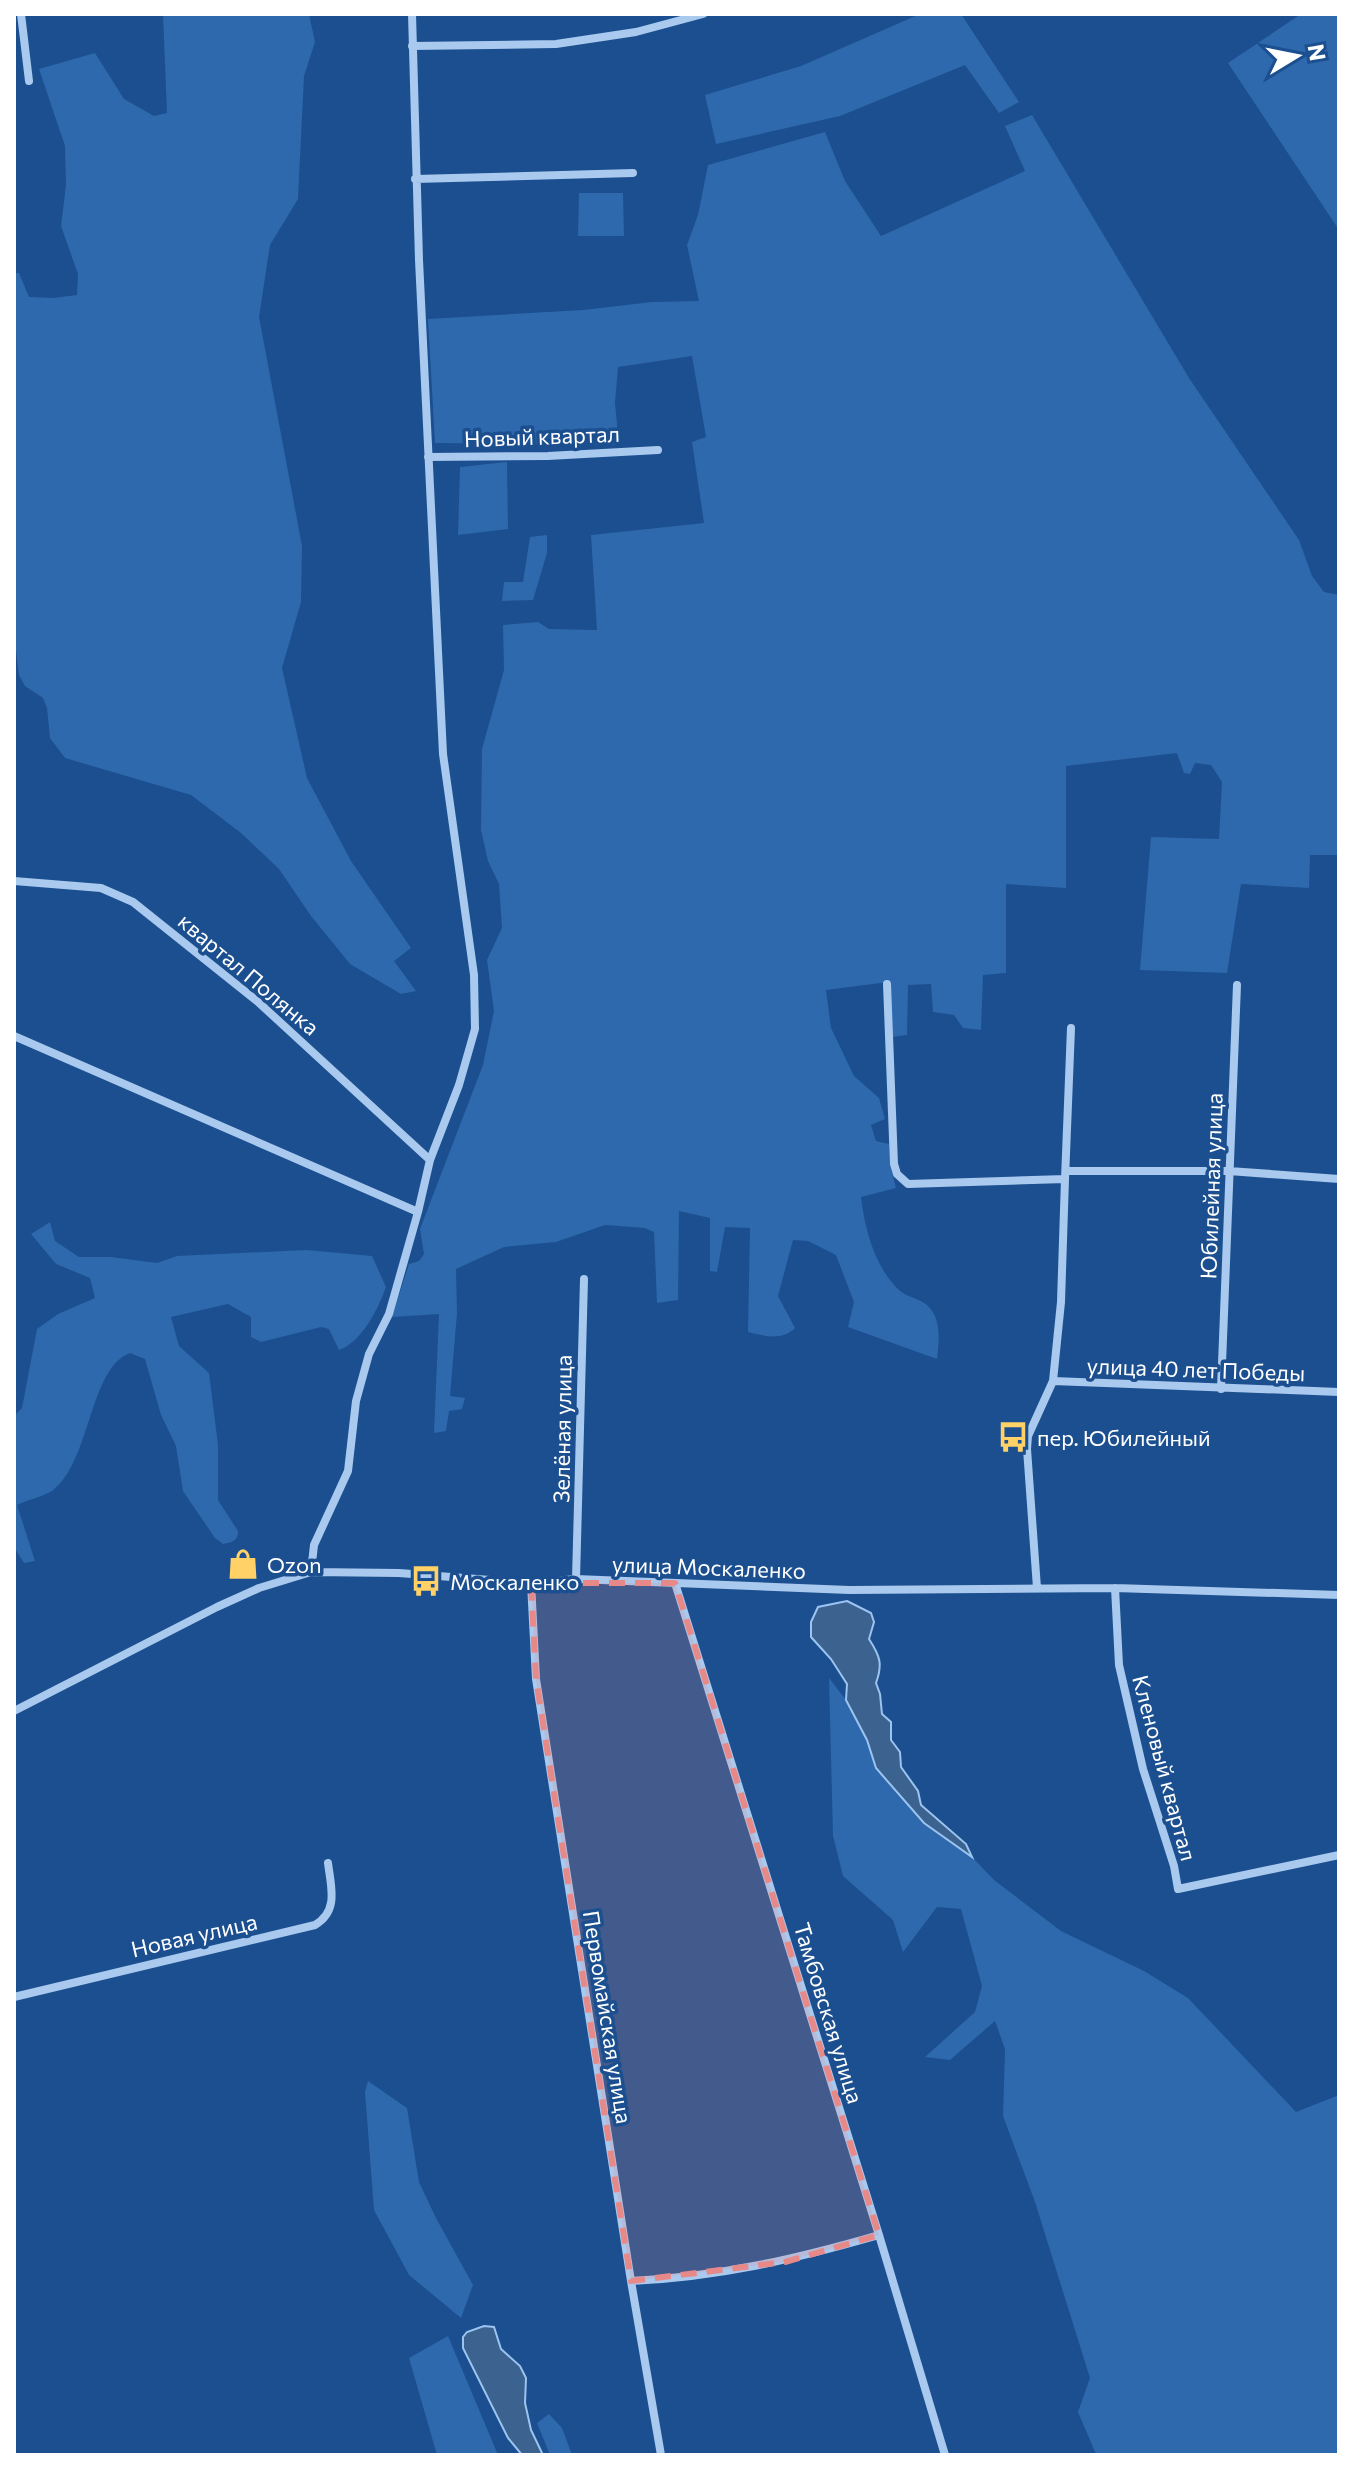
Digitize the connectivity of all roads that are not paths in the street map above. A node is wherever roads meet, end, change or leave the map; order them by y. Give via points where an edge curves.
1 (21, 14) edge
2 (412, 14) edge
3 (703, 14) edge
4 (412, 46) junction
5 (29, 81) dead end
6 (633, 173) dead end
7 (415, 179) junction
8 (658, 450) dead end
9 (428, 457) junction
10 (14, 881) edge
11 (887, 984) dead end
12 (1237, 985) dead end
13 (1071, 1028) dead end
14 (14, 1036) edge
15 (430, 1160) junction
16 (1229, 1171) junction
17 (1065, 1175) junction
18 (1339, 1179) edge
19 (418, 1212) junction
20 (584, 1279) dead end
21 (1053, 1381) junction
22 (1221, 1389) junction
23 (1339, 1392) edge
24 (311, 1572) junction
25 (576, 1579) junction
26 (531, 1583) junction
27 (675, 1583) junction
28 (1037, 1588) junction
29 (1115, 1588) junction
30 (1339, 1595) edge
31 (14, 1711) edge
32 (1339, 1855) edge
33 (328, 1863) dead end
34 (14, 1997) edge
35 (879, 2235) junction
36 (631, 2281) junction
37 (661, 2455) edge
38 (945, 2455) edge

1 - 5 street
2 - 4 street
3 - 4 street via 636,32 556,44
4 - 7 street
6 - 7 street
7 - 9 street
8 - 9 street, Новый квартал
9 - 15 street via 443,754 476,1000 475,1029
10 - 15 street, квартал Полянка via 101,888 133,902 257,1001
11 - 17 street via 894,1164 902,1180 915,1184
12 - 16 street, Юбилейная улица
13 - 17 street
14 - 19 street
15 - 19 street
16 - 17 street
16 - 18 street
16 - 22 street, Юбилейная улица
17 - 21 street
19 - 24 street via 389,1314 369,1354 356,1401 348,1471 314,1545
20 - 25 street, Зелёная улица
21 - 22 street, улица 40 лет Победы
21 - 28 street via 1028,1436
22 - 23 street, улица 40 лет Победы
24 - 26 street, улица Москаленко
24 - 31 street, улица Москаленко via 217,1607
25 - 26 street, улица Москаленко
25 - 27 street, улица Москаленко
26 - 36 street, Первомайская улица via 536,1679
27 - 28 street, улица Москаленко via 849,1590
27 - 35 street, Тамбовская улица
28 - 29 street, улица Москаленко
29 - 30 street, улица Москаленко
29 - 32 street, Кленовый квартал via 1119,1665 1178,1889
33 - 34 street, Новая улица via 330,1912 315,1925
35 - 36 street via 785,2262
35 - 38 street, Тамбовская улица
36 - 37 street, Первомайская улица

